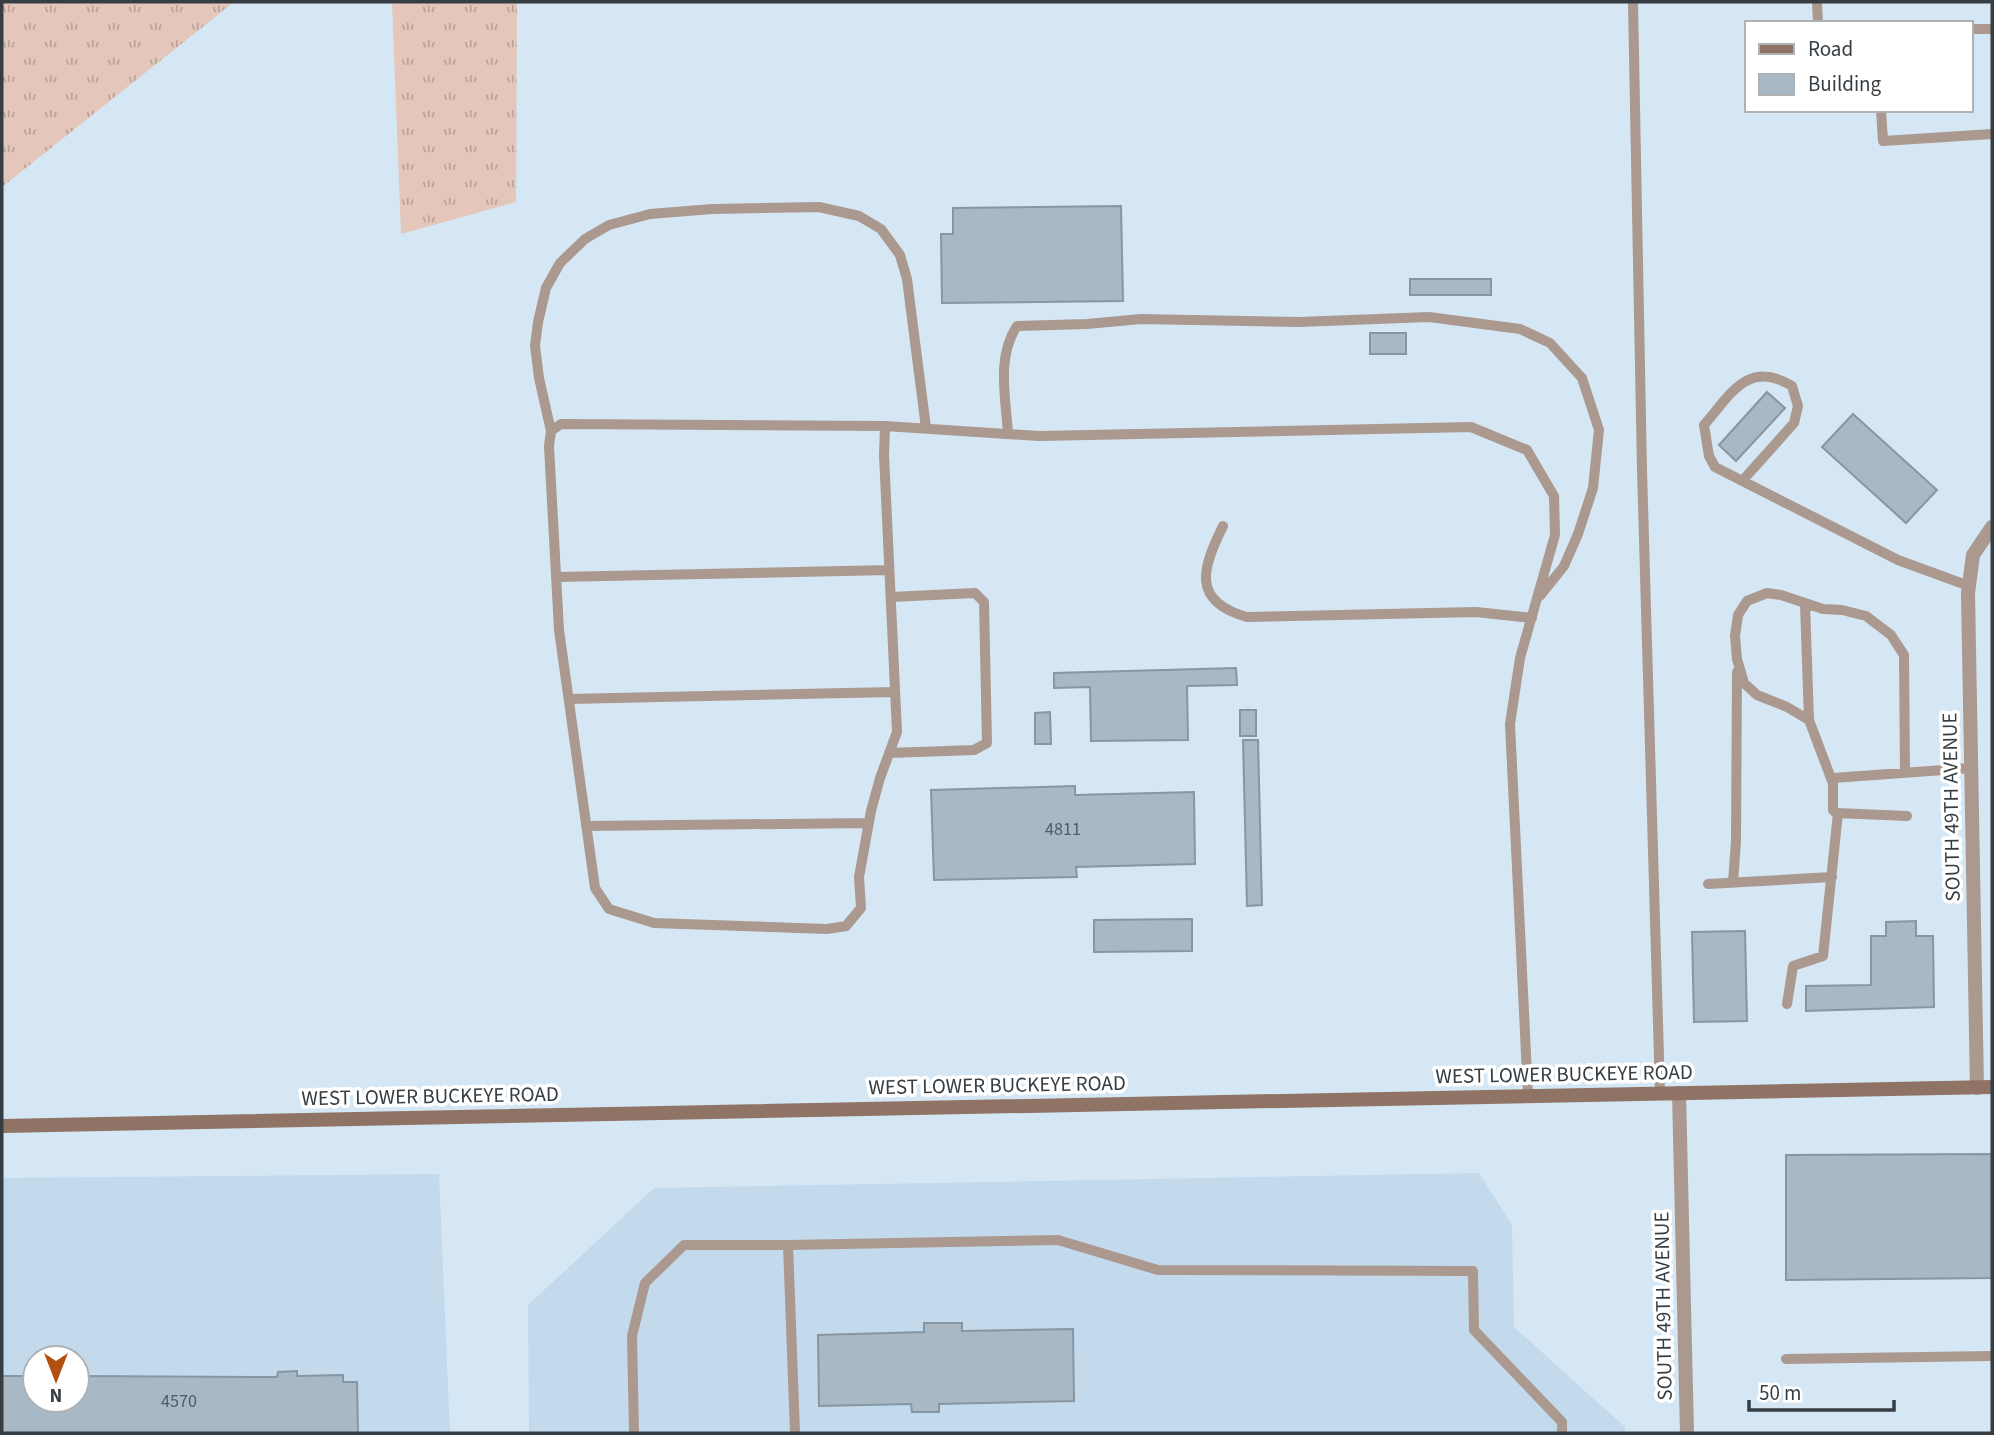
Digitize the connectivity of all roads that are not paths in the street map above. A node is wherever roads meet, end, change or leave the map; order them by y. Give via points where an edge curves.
1 (1633, 2) edge
2 (1817, 2) edge
3 (1818, 21) edge
4 (1973, 29) edge
5 (1992, 29) edge
6 (1881, 112) edge
7 (1992, 134) edge
8 (885, 426) junction
9 (926, 428) junction
10 (551, 431) junction
11 (1008, 434) junction
12 (1742, 480) junction
13 (1223, 526) dead end
14 (1990, 529) edge
15 (890, 570) junction
16 (557, 577) junction
17 (1969, 586) junction
18 (891, 597) junction
19 (1536, 601) junction
20 (1805, 604) junction
21 (1532, 618) junction
22 (1737, 659) junction
23 (895, 692) junction
24 (569, 699) junction
25 (1809, 720) junction
26 (889, 753) junction
27 (1971, 768) junction
28 (1905, 772) junction
29 (1832, 781) junction
30 (1838, 813) junction
31 (1907, 816) dead end
32 (869, 823) junction
33 (586, 826) junction
34 (1832, 877) junction
35 (1733, 883) junction
36 (1708, 884) dead end
37 (1787, 1004) dead end
38 (1985, 1087) edge
39 (1660, 1093) junction
40 (1679, 1093) junction
41 (1528, 1095) junction
42 (2, 1126) edge
43 (788, 1245) junction
44 (1992, 1356) edge
45 (1786, 1359) dead end
46 (634, 1433) edge
47 (795, 1433) edge
48 (1562, 1433) edge
49 (1687, 1433) edge

1 - 39 lane
2 - 3 lane
4 - 5 lane
6 - 7 lane via 1883,141
8 - 9 lane
8 - 10 lane via 562,424
8 - 15 lane
9 - 10 lane via 900,255 881,229 859,216 819,207 650,214 609,225 585,239 560,263 546,288 538,322 538,367
9 - 11 lane
10 - 16 lane
11 - 19 lane via 1471,427 1527,450 1554,496 1555,535
11 - 19 lane via 1004,359 1017,326 1141,319 1429,317 1520,329 1550,344 1583,378 1599,430 1593,488 1578,534 1564,566
12 - 12 lane via 1716,467 1704,425 1741,384 1754,377 1777,377 1792,386 1798,406 1794,423
12 - 17 lane via 1898,560
13 - 21 lane via 1205,572 1208,589 1227,612 1247,617 1476,612
14 - 17 street, SOUTH 49TH AVENUE via 1973,555
15 - 16 lane
15 - 18 lane
16 - 24 lane
17 - 27 street, SOUTH 49TH AVENUE
18 - 23 lane
18 - 26 lane via 975,593 984,602 987,743 975,750
19 - 21 lane
20 - 22 lane via 1767,593 1747,601 1738,615
20 - 25 lane
20 - 28 lane via 1866,616 1891,635 1904,655
21 - 41 lane via 1520,658 1510,724
22 - 25 lane via 1744,683 1757,695
22 - 35 lane
23 - 24 lane
23 - 26 lane via 897,732
24 - 33 lane
25 - 29 lane
26 - 32 lane
27 - 28 lane
27 - 38 street, SOUTH 49TH AVENUE
28 - 29 lane via 1840,776
29 - 30 lane via 1833,810
30 - 31 lane
30 - 34 lane
32 - 33 lane
32 - 33 lane via 859,877 861,908 846,926 827,929 654,923 609,909 595,888
34 - 35 lane
34 - 37 lane via 1823,956 1793,966
35 - 36 lane
38 - 40 main road, WEST LOWER BUCKEYE ROAD
39 - 40 main road, WEST LOWER BUCKEYE ROAD
39 - 41 main road, WEST LOWER BUCKEYE ROAD
40 - 49 street, SOUTH 49TH AVENUE
41 - 42 main road, WEST LOWER BUCKEYE ROAD
43 - 46 lane via 684,1245 645,1283 632,1336
43 - 47 lane
43 - 48 lane via 1058,1240 1158,1270 1473,1271 1474,1330 1562,1422
44 - 45 lane

